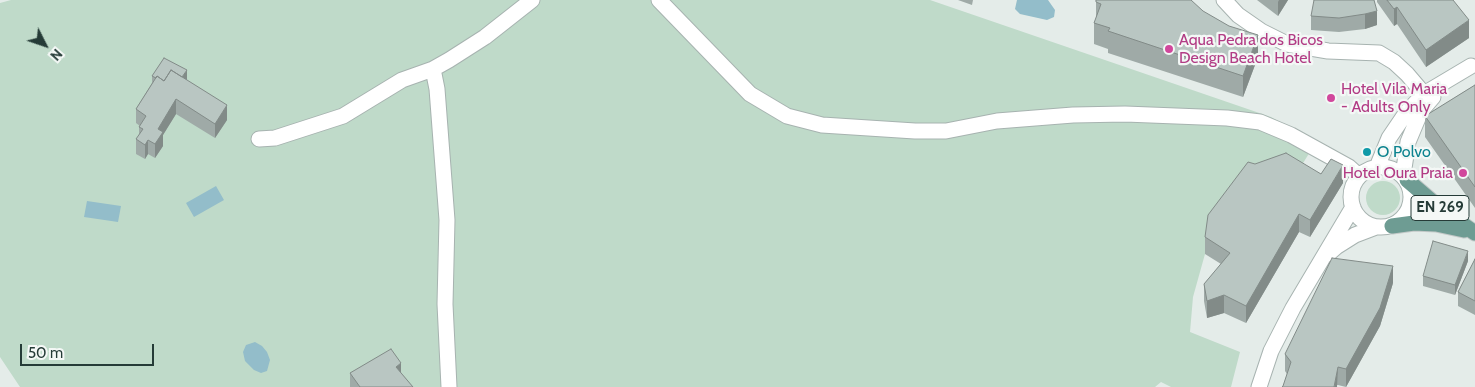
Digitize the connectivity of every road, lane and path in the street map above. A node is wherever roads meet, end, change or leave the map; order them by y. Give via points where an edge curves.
1 (532, 0) edge
2 (659, 0) edge
3 (1224, 0) edge
4 (1473, 65) edge
5 (433, 68) junction
6 (1424, 94) junction
7 (259, 139) dead end
8 (1377, 166) junction
9 (1359, 176) junction
10 (1405, 178) junction
11 (1353, 207) junction
12 (1392, 226) junction
13 (1376, 227) junction
14 (1475, 233) edge
15 (1320, 262) junction
16 (449, 387) edge
17 (1259, 387) edge

1 - 5 street via 485,37
2 - 9 street via 750,94 787,116 822,125 915,132 1073,115 1227,118 1260,122 1291,134
3 - 6 street via 1238,15 1287,44 1328,52 1379,53 1400,68
4 - 6 street
4 - 10 street via 1443,85 1422,111 1408,142
5 - 7 street via 402,80 343,116 275,138
5 - 16 street via 447,220 445,304
6 - 8 street via 1389,138
8 - 9 street
8 - 10 street via 1391,168
9 - 11 street via 1351,190
10 - 12 street via 1412,198 1410,207 1406,215
10 - 14 main road, EN 269
11 - 13 street via 1362,220
11 - 15 street
12 - 13 street
12 - 14 main road, EN 269 via 1436,224
13 - 15 street via 1342,243
15 - 17 street via 1271,351

